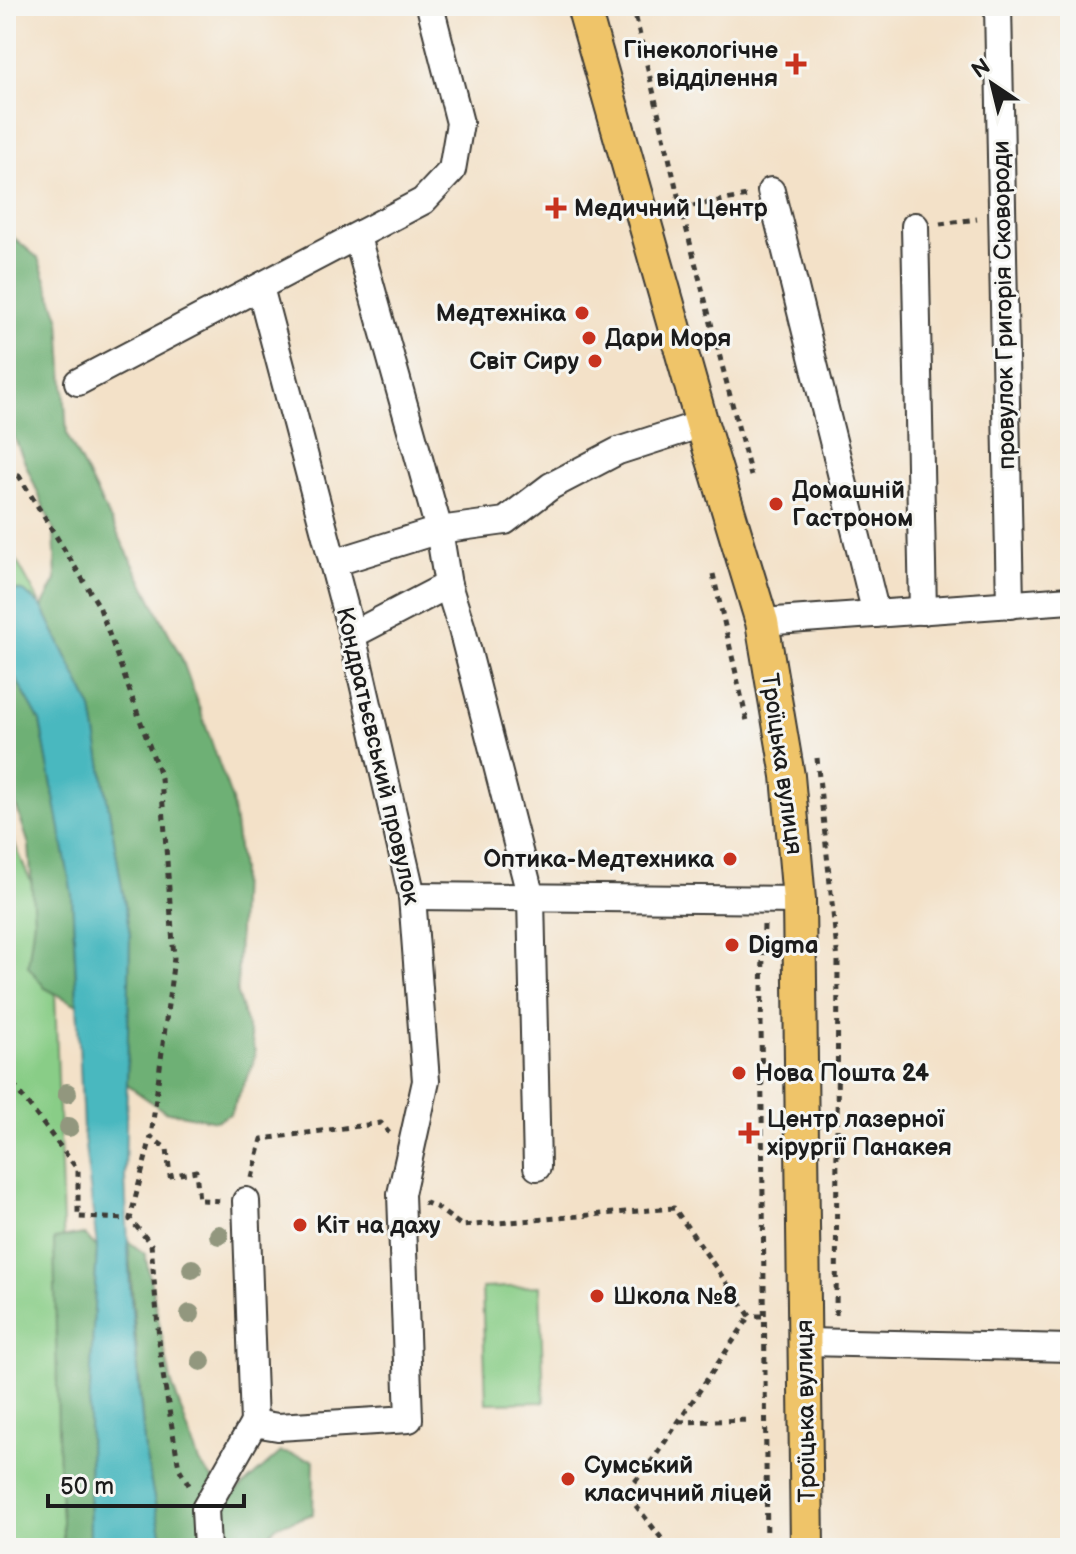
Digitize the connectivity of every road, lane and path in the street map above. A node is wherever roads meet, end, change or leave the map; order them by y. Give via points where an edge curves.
1 (430, 6) edge
2 (583, 6) edge
3 (998, 6) edge
4 (771, 191) joint
5 (681, 208) dead end
6 (1002, 216) junction
7 (915, 226) joint
8 (357, 237) junction
9 (260, 287) junction
10 (78, 382) dead end
11 (702, 424) junction
12 (6, 473) edge
13 (439, 530) junction
14 (333, 563) junction
15 (713, 574) dead end
16 (448, 585) junction
17 (1070, 600) edge
18 (1010, 605) junction
19 (923, 611) junction
20 (876, 614) junction
21 (762, 622) junction
22 (352, 635) junction
23 (750, 735) dead end
24 (412, 896) junction
25 (531, 898) junction
26 (765, 900) junction
27 (799, 900) junction
28 (6, 1075) edge
29 (151, 1137) junction
30 (413, 1145) junction
31 (537, 1167) dead end
32 (401, 1194) junction
33 (199, 1200) dead end
34 (246, 1201) joint
35 (130, 1219) junction
36 (750, 1316) junction
37 (764, 1316) junction
38 (806, 1342) junction
39 (1070, 1348) edge
40 (750, 1420) dead end
41 (679, 1422) junction
42 (254, 1423) junction
43 (205, 1509) junction
44 (207, 1548) edge
45 (669, 1548) edge
46 (767, 1548) edge
47 (807, 1548) edge

1 - 8 street via 460,123 452,170 423,201
2 - 11 main road, Троїцька вулиця
3 - 6 street, провулок Григорія Сковороди
4 - 5 path
4 - 20 street
6 - 7 path
6 - 18 street, провулок Григорія Сковороди
7 - 19 street
8 - 9 street
8 - 13 street
9 - 10 street
9 - 14 street, Кондратьєвський провулок
11 - 13 street via 618,451 551,486 505,521
11 - 21 main road, Троїцька вулиця
12 - 29 path via 19,476 99,606 161,778 174,958
13 - 14 street
13 - 16 street
14 - 22 street, Кондратьєвський провулок
15 - 23 path
16 - 22 street
16 - 25 street
17 - 18 street
18 - 19 street
19 - 20 street
20 - 21 street
21 - 27 main road, Троїцька вулиця via 788,776
22 - 24 street, Кондратьєвський провулок
24 - 25 street
24 - 30 street, Кондратьєвський провулок via 426,1081
25 - 26 street
25 - 31 street
26 - 27 street
26 - 37 path
27 - 38 main road, Троїцька вулиця
28 - 35 path via 78,1170 78,1217
29 - 33 path via 167,1149 170,1176 196,1171
29 - 35 path
30 - 32 street, Кондратьєвський провулок
30 - 34 path via 397,1143 381,1123 262,1139
32 - 36 path via 436,1207 462,1226 674,1208
32 - 42 street, Кондратьєвський провулок via 409,1419 278,1427
34 - 42 street
35 - 43 path via 151,1244 161,1363 179,1468
36 - 37 path
36 - 41 path
37 - 46 path
38 - 39 street
38 - 47 main road, Троїцька вулиця
40 - 41 path
41 - 45 path via 626,1493
42 - 43 street
43 - 44 street

